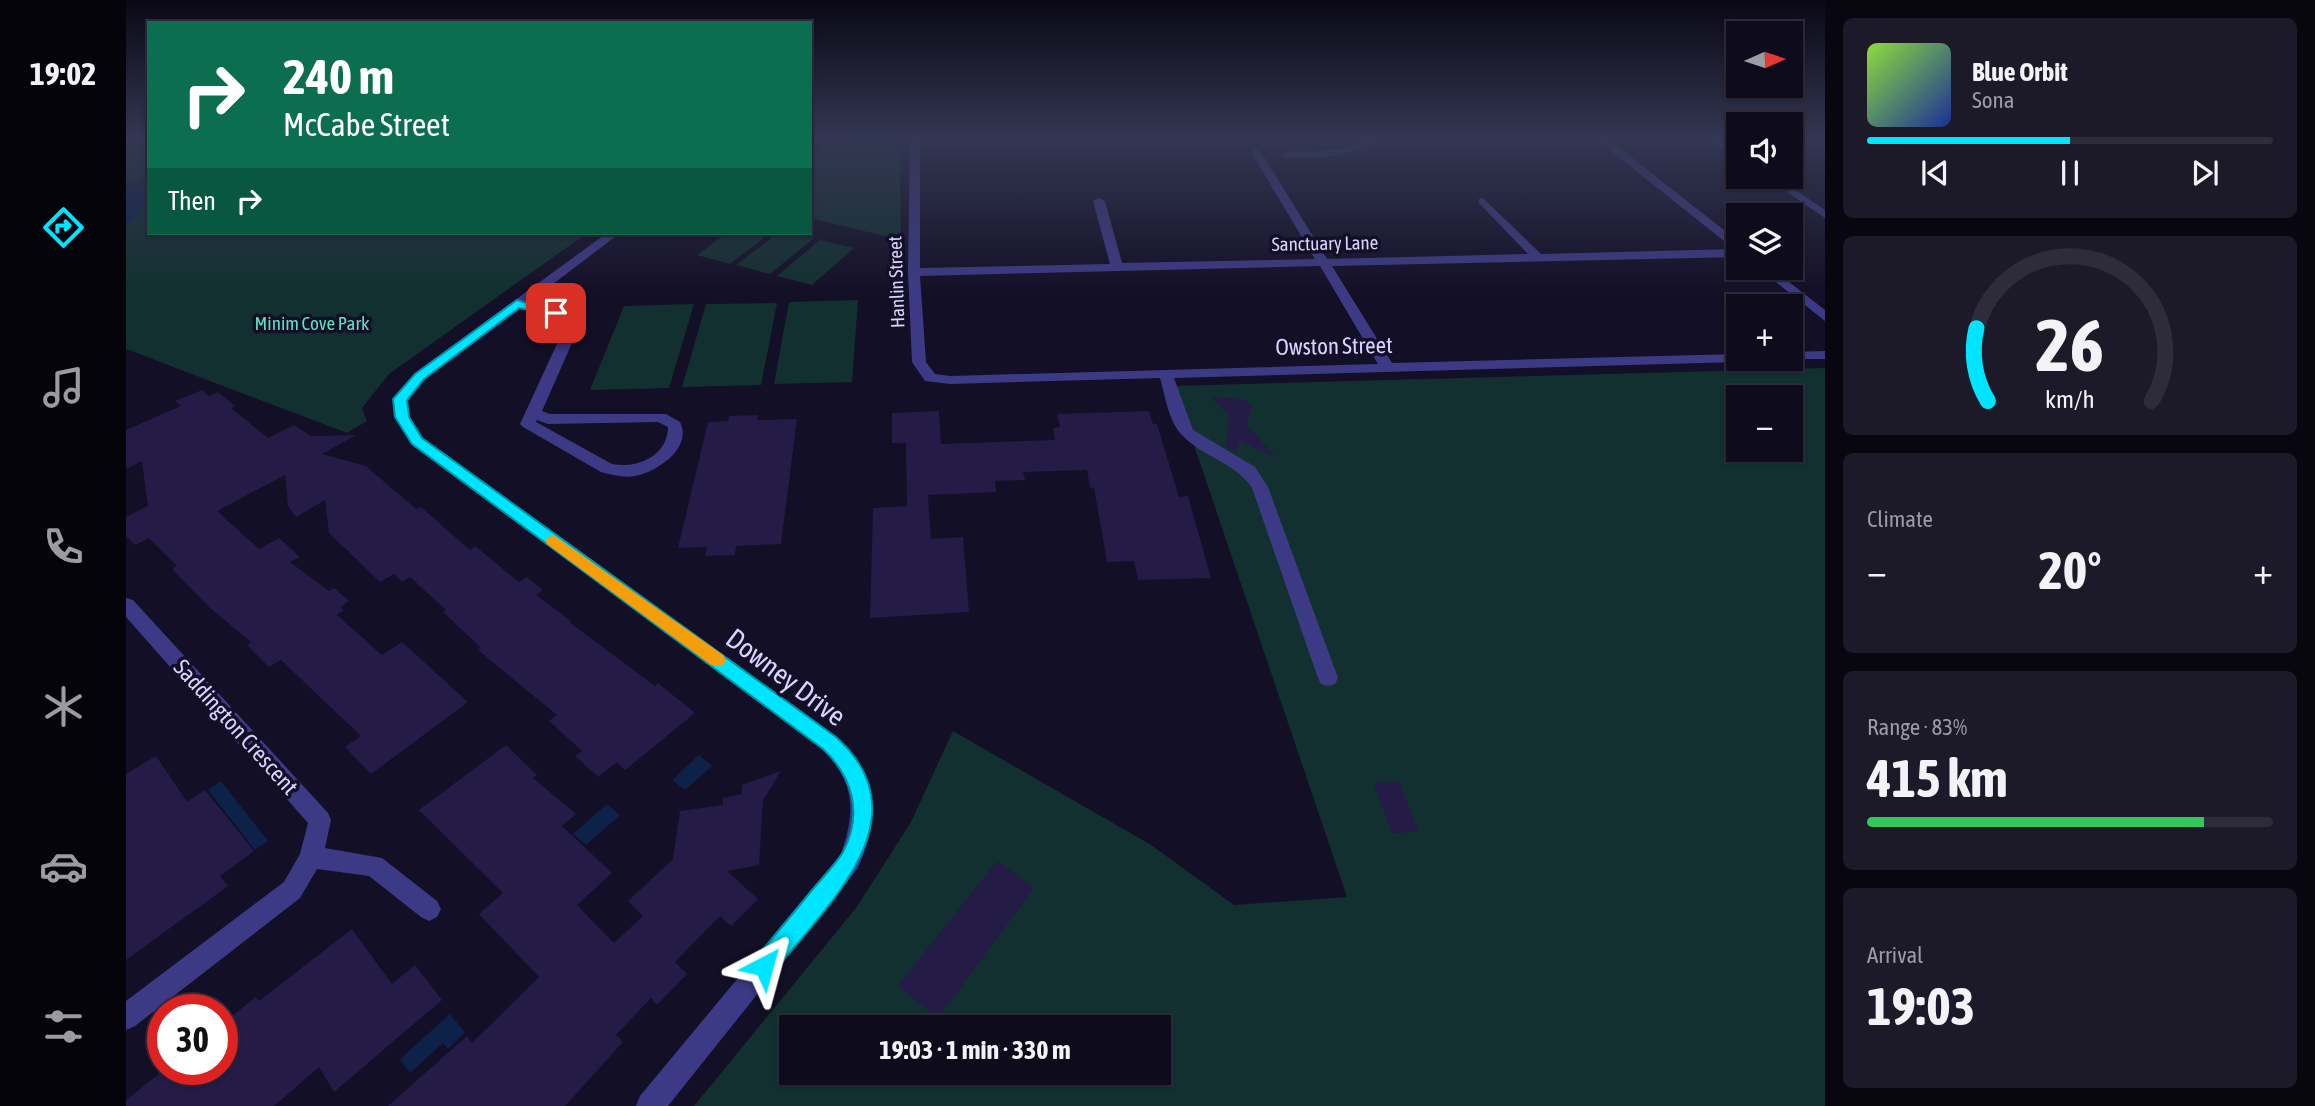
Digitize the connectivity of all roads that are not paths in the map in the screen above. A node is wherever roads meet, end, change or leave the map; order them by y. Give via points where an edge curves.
1 (915, 191) edge
2 (1280, 191) edge
3 (1665, 191) edge
4 (1790, 191) edge
5 (1099, 201) dead end
6 (1483, 201) dead end
7 (1825, 215) edge
8 (606, 235) edge
9 (1726, 240) edge
10 (1726, 250) edge
11 (1538, 258) junction
12 (1324, 263) junction
13 (1117, 266) junction
14 (914, 272) junction
15 (1779, 280) edge
16 (517, 304) junction
17 (1825, 317) edge
18 (1825, 355) edge
19 (1803, 356) edge
20 (1726, 358) edge
21 (1388, 368) junction
22 (1165, 372) junction
23 (930, 377) joint
24 (533, 413) junction
25 (126, 605) edge
26 (1328, 678) dead end
27 (311, 857) junction
28 (429, 909) dead end
29 (126, 1017) edge
30 (650, 1106) edge

1 - 14 street, Hanlin Street
2 - 12 street
3 - 9 street
4 - 7 street
5 - 13 street
6 - 11 street
8 - 16 street
10 - 11 street, Sanctuary Lane
11 - 12 street, Sanctuary Lane
12 - 13 street, Sanctuary Lane
12 - 21 street
13 - 14 street, Sanctuary Lane
14 - 23 street, Hanlin Street via 919,362
15 - 17 street
16 - 24 street via 576,318
16 - 30 street, Downey Drive via 420,376 400,399 402,417 417,441 830,743 846,758 863,802 862,830 850,860
18 - 19 street
20 - 21 street, Owston Street
21 - 22 street, Owston Street
22 - 23 street, Owston Street
22 - 26 street via 1188,433 1249,471 1260,487
24 - 24 street via 548,419 661,417 675,425 677,433 671,449 642,469 619,471 528,424
25 - 27 street, Saddington Crescent via 320,820
27 - 28 street via 374,866
27 - 29 street, Saddington Crescent via 292,890

